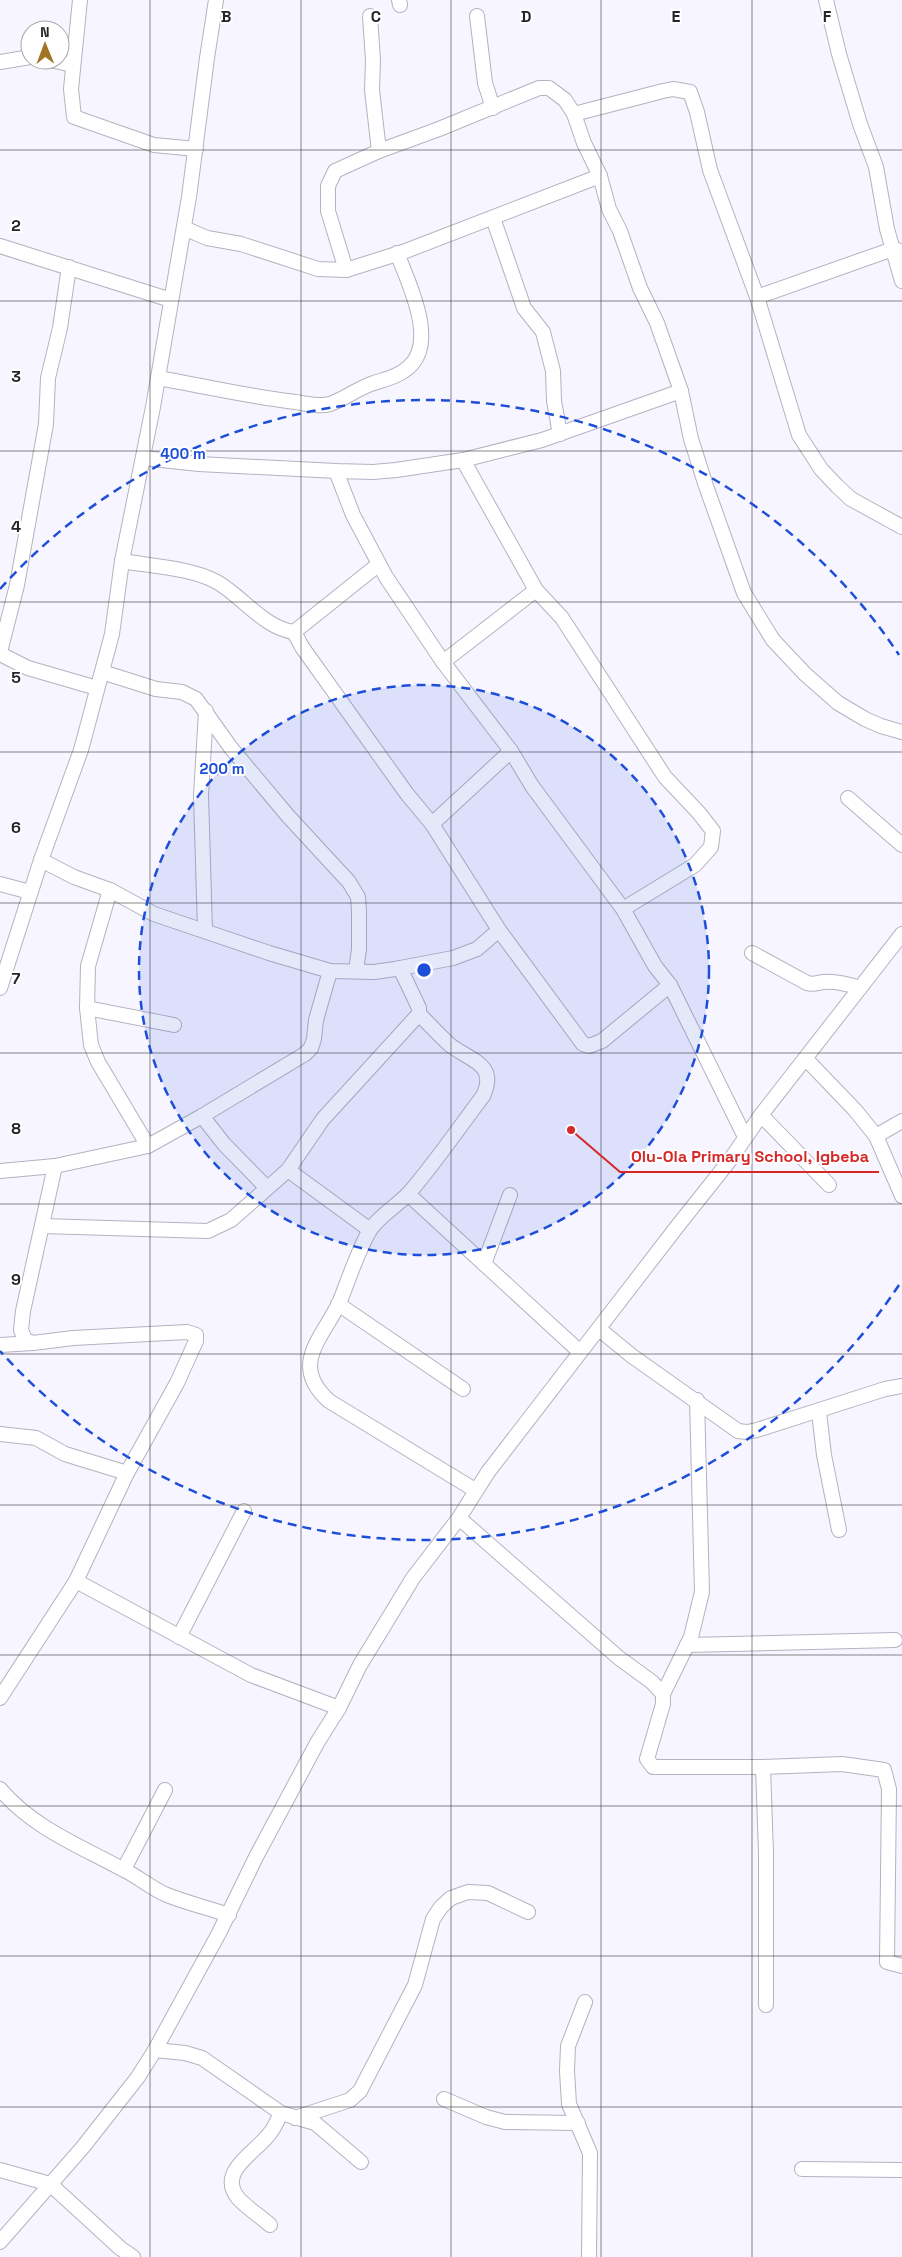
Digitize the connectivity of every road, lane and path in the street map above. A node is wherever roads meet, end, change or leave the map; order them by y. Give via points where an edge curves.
1 (80, 0) edge
2 (216, 0) edge
3 (826, 0) edge
4 (370, 16) dead end
5 (477, 16) dead end
6 (20, 59) edge
7 (0, 62) edge
8 (70, 64) edge
9 (73, 65) junction
10 (493, 108) junction
11 (574, 114) junction
12 (196, 149) junction
13 (379, 151) junction
14 (600, 176) junction
15 (493, 218) junction
16 (184, 228) junction
17 (0, 246) edge
18 (897, 250) edge
19 (397, 253) junction
20 (69, 266) junction
21 (346, 270) junction
22 (902, 281) edge
23 (757, 297) junction
24 (171, 300) junction
25 (158, 378) junction
26 (681, 391) junction
27 (560, 434) junction
28 (142, 458) junction
29 (463, 460) junction
30 (336, 471) junction
31 (902, 527) edge
32 (122, 561) junction
33 (379, 564) junction
34 (536, 590) junction
35 (294, 632) junction
36 (0, 653) edge
37 (443, 662) junction
38 (102, 672) junction
39 (97, 688) junction
40 (206, 711) junction
41 (902, 732) edge
42 (511, 751) junction
43 (848, 798) dead end
44 (432, 824) junction
45 (902, 845) edge
46 (41, 860) junction
47 (0, 884) edge
48 (110, 890) junction
49 (30, 892) junction
50 (623, 909) junction
51 (205, 930) junction
52 (499, 930) junction
53 (902, 934) edge
54 (752, 953) dead end
55 (400, 968) junction
56 (330, 971) junction
57 (356, 971) junction
58 (670, 985) junction
59 (0, 988) edge
60 (860, 988) junction
61 (87, 1008) junction
62 (418, 1014) junction
63 (174, 1025) dead end
64 (806, 1059) junction
65 (761, 1115) junction
66 (202, 1116) junction
67 (902, 1121) edge
68 (876, 1136) junction
69 (745, 1138) junction
70 (148, 1146) junction
71 (55, 1166) junction
72 (288, 1170) junction
73 (0, 1172) edge
74 (829, 1185) dead end
75 (267, 1188) junction
76 (408, 1194) junction
77 (510, 1195) dead end
78 (902, 1196) edge
79 (42, 1226) junction
80 (370, 1230) junction
81 (484, 1264) junction
82 (338, 1304) junction
83 (599, 1329) junction
84 (33, 1343) junction
85 (0, 1344) edge
86 (580, 1352) junction
87 (902, 1386) edge
88 (463, 1389) dead end
89 (697, 1400) junction
90 (819, 1412) junction
91 (0, 1434) edge
92 (127, 1473) junction
93 (475, 1490) junction
94 (244, 1511) dead end
95 (459, 1518) junction
96 (839, 1530) dead end
97 (76, 1582) junction
98 (179, 1637) junction
99 (895, 1640) dead end
100 (687, 1645) junction
101 (663, 1694) junction
102 (0, 1698) edge
103 (339, 1708) junction
104 (763, 1767) junction
105 (0, 1789) edge
106 (165, 1790) dead end
107 (124, 1869) junction
108 (528, 1912) dead end
109 (229, 1915) junction
110 (902, 1966) edge
111 (585, 2002) dead end
112 (766, 2005) dead end
113 (155, 2050) junction
114 (444, 2099) dead end
115 (281, 2113) junction
116 (295, 2118) junction
117 (578, 2123) junction
118 (361, 2162) dead end
119 (802, 2169) dead end
120 (0, 2170) edge
121 (902, 2170) edge
122 (50, 2184) junction
123 (270, 2225) dead end
124 (0, 2242) edge
125 (133, 2257) edge
126 (589, 2257) edge

1 - 9 street
2 - 12 street
3 - 18 street via 839,54 876,167 881,203
4 - 13 street via 372,90
5 - 10 street via 485,83
6 - 7 street
8 - 9 street
9 - 12 street via 71,109 74,117 154,145
10 - 11 street via 539,88 549,88 565,100
10 - 13 street
11 - 14 street
11 - 23 street via 673,89 690,92 698,112 710,170
12 - 16 street
13 - 21 street via 336,171 328,186 328,211
14 - 15 street
14 - 26 street via 609,209 657,323
15 - 19 street
15 - 27 street via 524,308 543,332 553,371
16 - 21 street via 207,238 241,244 318,269
16 - 24 street
17 - 20 street
18 - 22 street
18 - 23 street
19 - 21 street
19 - 25 street via 418,308 421,328 421,345 416,357 399,375 371,384 330,404 316,405
20 - 24 street
20 - 36 street via 60,328 48,378 46,424 17,585
23 - 31 street via 790,410 808,450 852,499
24 - 25 street
25 - 28 street
26 - 27 street
26 - 41 street via 691,439 715,515 744,593 773,640 838,703 881,726
27 - 29 street
28 - 30 street
28 - 32 street
29 - 30 street via 373,472
29 - 34 street
30 - 33 street via 353,515
32 - 35 street via 204,576 233,593 282,631
32 - 38 street via 112,634
33 - 35 street
33 - 37 street
34 - 37 street
34 - 50 street via 562,618 665,777 713,831 711,847 695,865
35 - 44 street via 407,794
36 - 39 street via 28,668
37 - 42 street
38 - 39 street
38 - 40 street via 156,689 182,692 196,699
39 - 46 street via 81,750
40 - 51 street via 201,796
40 - 57 street via 231,748 349,882 358,897
42 - 44 street
42 - 50 street via 532,786
43 - 45 street
44 - 52 street
46 - 48 street
46 - 49 street
47 - 49 street
48 - 51 street via 154,914
48 - 61 street via 88,966
49 - 59 street
50 - 58 street via 655,966
51 - 56 street
52 - 55 street via 477,949 453,958
52 - 58 street via 578,1038 589,1046 602,1041
53 - 60 street
54 - 60 street via 808,983 844,983
55 - 57 street
55 - 62 street via 419,1008
56 - 57 street
56 - 66 street via 311,1048
58 - 69 street
60 - 64 street
61 - 63 street
61 - 70 street via 91,1044 98,1062
62 - 72 street via 323,1119
62 - 76 street via 451,1045 481,1065 488,1076 488,1085
64 - 65 street
64 - 68 street
65 - 69 street
65 - 74 street
66 - 70 street
66 - 75 street
67 - 68 street
68 - 78 street
69 - 83 street
70 - 71 street
71 - 73 street
71 - 79 street
72 - 75 street
72 - 80 street
75 - 79 street via 231,1220 208,1231
76 - 80 street
76 - 81 street
77 - 81 street
79 - 84 street via 21,1330 25,1340
80 - 82 street
81 - 86 street
82 - 88 street
82 - 93 street via 314,1346 310,1372 318,1391 350,1415
83 - 86 street
83 - 89 street via 632,1356
84 - 85 street
84 - 92 street via 187,1332 196,1335 194,1347 177,1383
86 - 93 street
87 - 90 street
89 - 90 street via 738,1431 747,1432
89 - 100 street via 702,1592
90 - 96 street
91 - 92 street via 36,1438 65,1454
92 - 97 street
93 - 95 street
94 - 98 street
95 - 101 street
95 - 103 street via 413,1578 360,1665
97 - 98 street
97 - 102 street
98 - 103 street via 250,1675
99 - 100 street
100 - 101 street
101 - 104 street via 647,1759 653,1767
103 - 109 street via 256,1857
104 - 110 street via 842,1764 884,1770 889,1788 887,1962
104 - 112 street
105 - 107 street via 17,1808 44,1827
106 - 107 street
107 - 109 street via 166,1894
108 - 116 street via 488,1893 468,1892 451,1898 433,1919 415,1985 360,2092 350,2100
109 - 113 street
111 - 117 street via 568,2046 569,2104
113 - 115 street via 202,2058
113 - 122 street via 122,2098
114 - 117 street via 505,2122
115 - 116 street
115 - 123 street via 270,2134 236,2167 232,2177 238,2197
116 - 118 street via 315,2123
117 - 126 street via 590,2153
119 - 121 street
120 - 122 street
122 - 124 street
122 - 125 street

